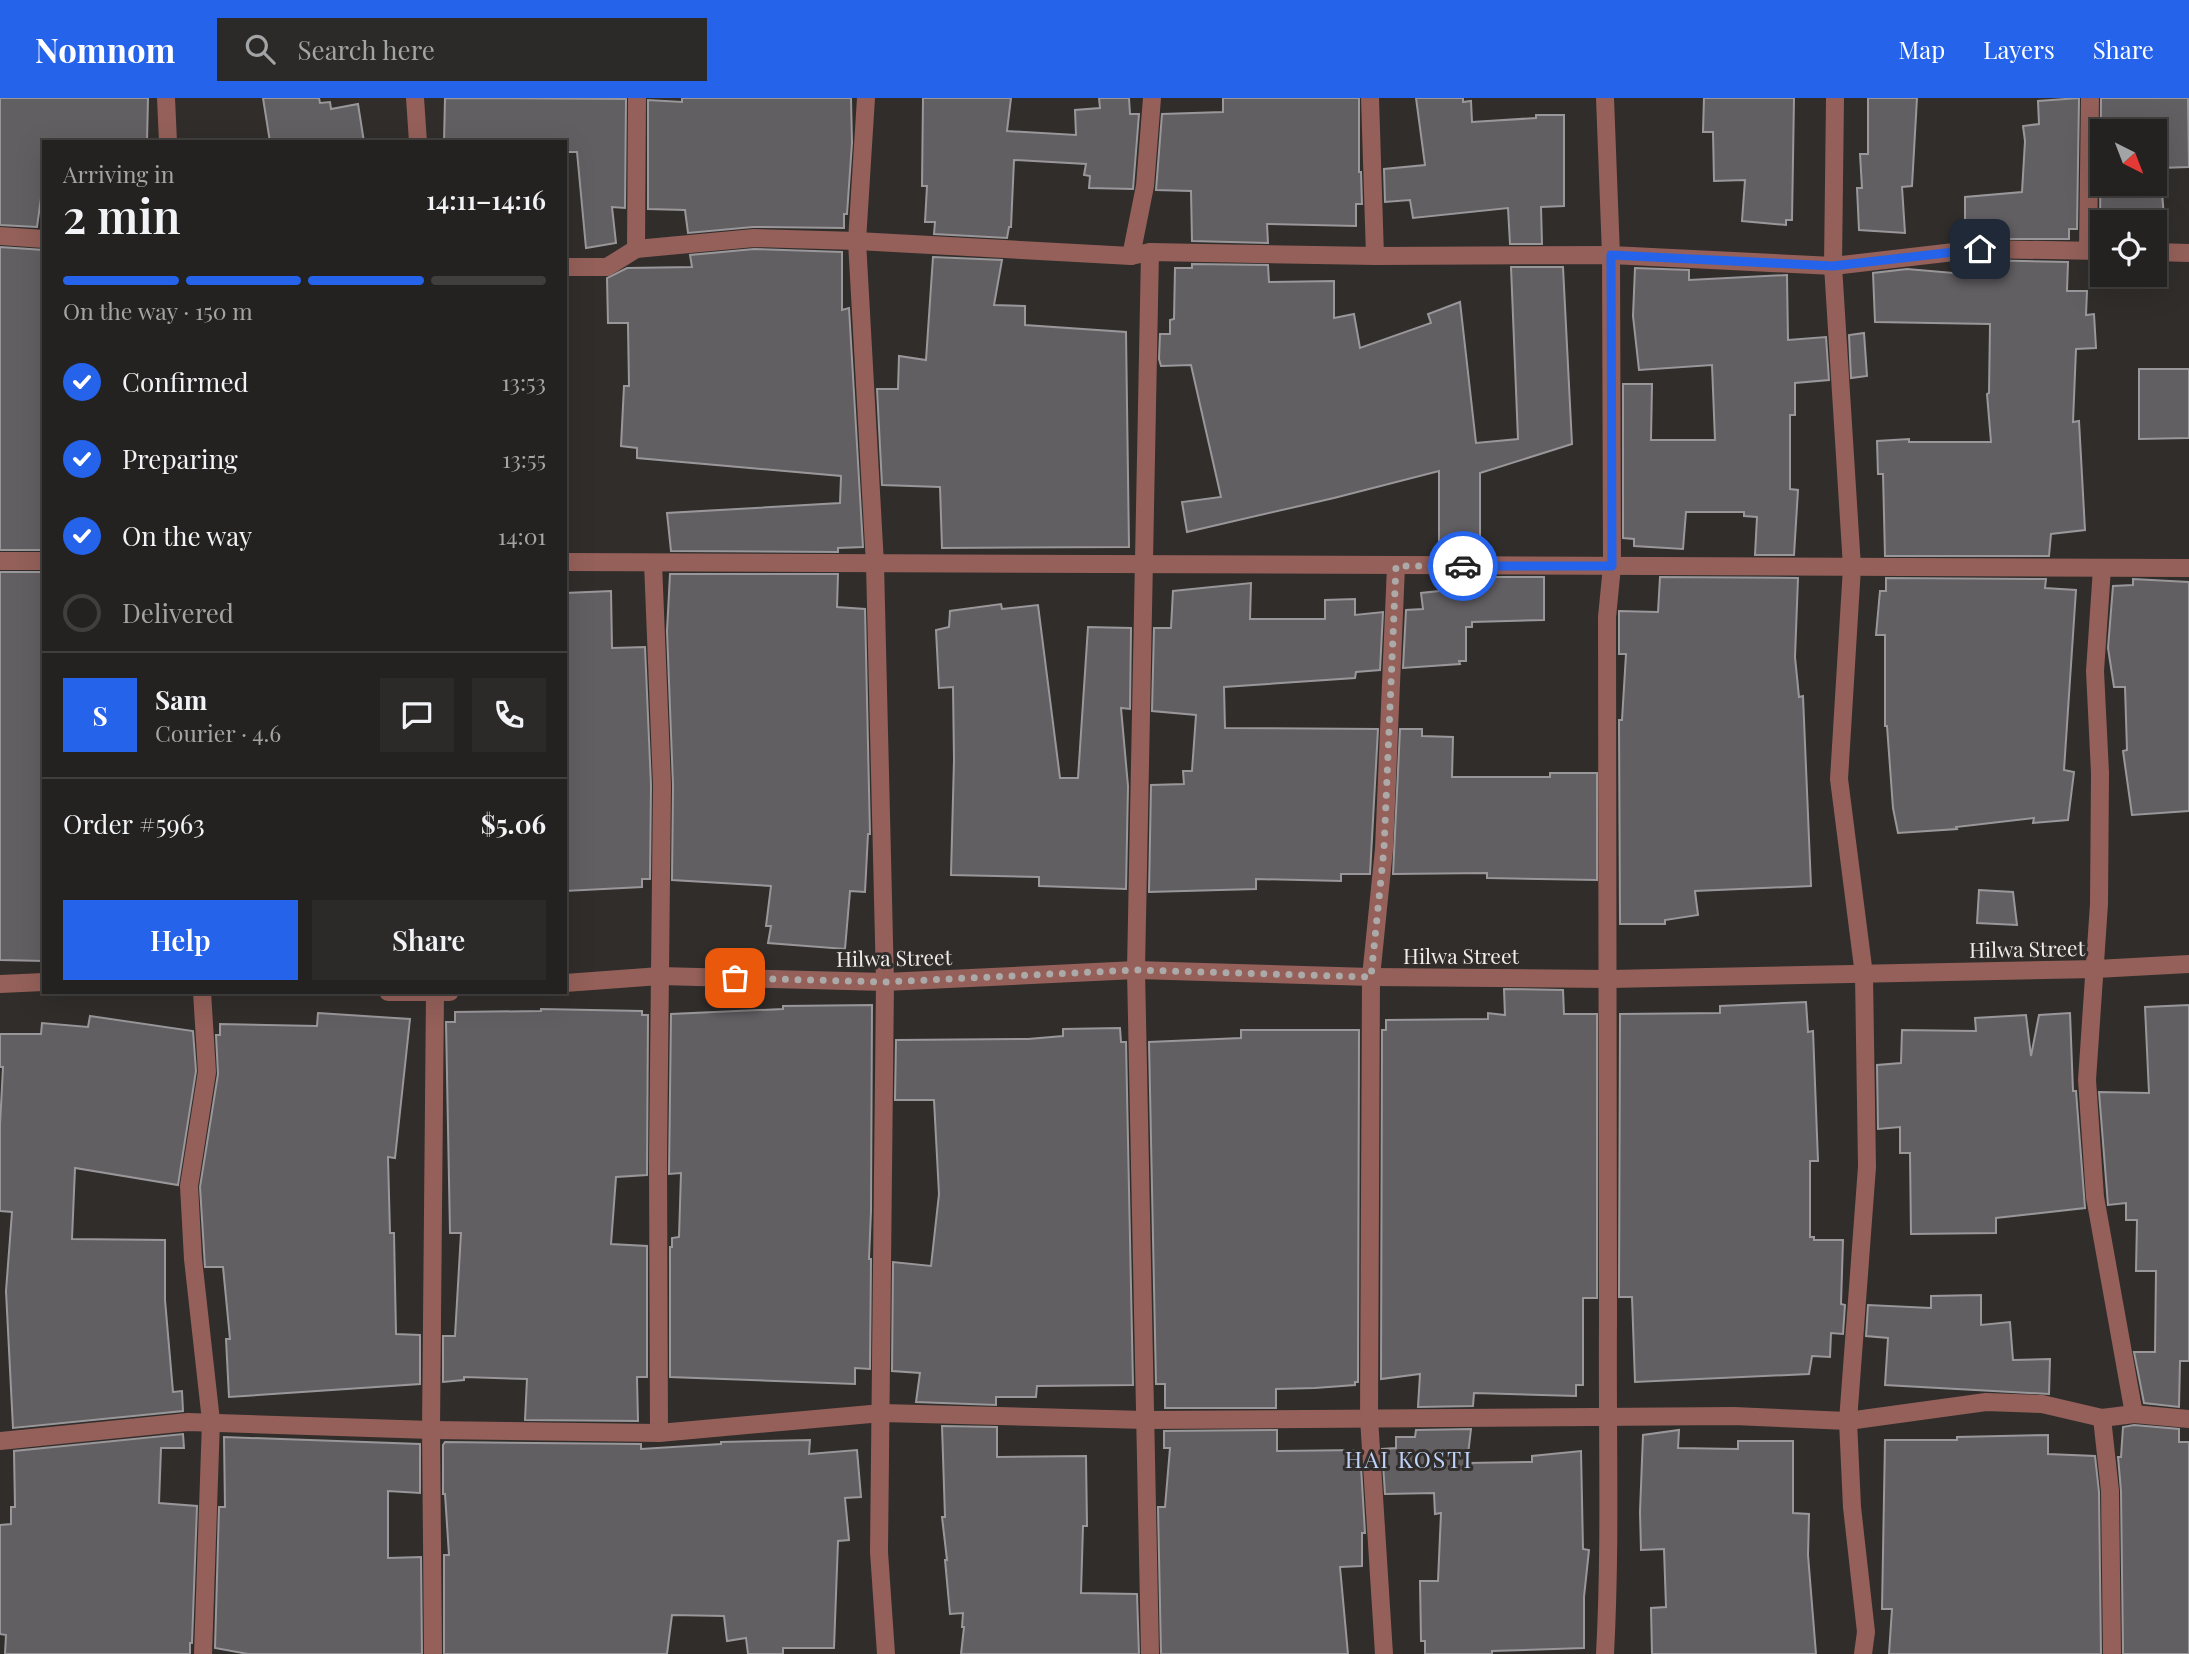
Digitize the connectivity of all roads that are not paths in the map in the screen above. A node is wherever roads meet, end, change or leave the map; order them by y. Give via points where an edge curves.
1 (166, 98) edge
2 (415, 98) edge
3 (637, 98) edge
4 (866, 98) edge
5 (1152, 98) edge
6 (1370, 98) edge
7 (1605, 98) edge
8 (1835, 98) edge
9 (2090, 98) edge
10 (168, 140) edge
11 (418, 140) edge
12 (2094, 210) edge
13 (0, 236) edge
14 (42, 239) edge
15 (857, 241) junction
16 (636, 249) junction
17 (2090, 251) edge
18 (1150, 252) junction
19 (2167, 252) edge
20 (2189, 253) edge
21 (1611, 255) junction
22 (1131, 256) junction
23 (1375, 256) junction
24 (1833, 266) junction
25 (567, 267) edge
26 (0, 561) edge
27 (42, 561) edge
28 (567, 562) edge
29 (653, 563) junction
30 (874, 564) junction
31 (1144, 564) junction
32 (1396, 566) junction
33 (1612, 566) junction
34 (1852, 567) junction
35 (2102, 568) junction
36 (2189, 568) edge
37 (2189, 964) edge
38 (1136, 970) junction
39 (2096, 970) junction
40 (1864, 975) junction
41 (660, 976) junction
42 (1371, 977) junction
43 (1609, 979) junction
44 (42, 982) edge
45 (885, 982) junction
46 (567, 983) edge
47 (0, 984) edge
48 (202, 994) edge
49 (440, 994) edge
50 (882, 1413) junction
51 (2134, 1414) junction
52 (1607, 1417) junction
53 (1369, 1418) junction
54 (2102, 1418) junction
55 (2189, 1419) edge
56 (1145, 1420) junction
57 (211, 1421) junction
58 (1848, 1421) junction
59 (431, 1430) junction
60 (659, 1433) junction
61 (0, 1441) edge
62 (203, 1654) edge
63 (433, 1654) edge
64 (886, 1654) edge
65 (1150, 1654) edge
66 (1384, 1654) edge
67 (1605, 1654) edge
68 (1863, 1654) edge
69 (2112, 1654) edge

1 - 10 street
2 - 11 street
3 - 16 street
4 - 15 street
5 - 22 street via 1145,186
6 - 23 street
7 - 21 street
8 - 24 street
9 - 12 street
13 - 14 street
15 - 16 street via 754,238
15 - 22 street
15 - 30 street
16 - 25 street via 607,267
17 - 24 street via 1980,249
18 - 22 street
18 - 23 street
18 - 31 street
19 - 20 street
21 - 23 street
21 - 24 street
21 - 33 street
24 - 34 street
26 - 27 street
28 - 29 street
29 - 30 street
29 - 41 street via 662,785
30 - 31 street
30 - 45 street
31 - 32 street
31 - 38 street
32 - 33 street
32 - 42 street via 1384,849
33 - 34 street
33 - 43 street via 1607,617
34 - 35 street
34 - 40 street via 1839,779
35 - 36 street
35 - 39 street via 2095,671 2100,772
37 - 39 street, Hilwa Street
38 - 42 street, Hilwa Street
38 - 45 street, Hilwa Street
38 - 56 street
39 - 40 street, Hilwa Street
39 - 51 street via 2088,1080 2095,1197
40 - 43 street, Hilwa Street
40 - 58 street via 1867,1167
41 - 45 street, Hilwa Street
41 - 46 street, Hilwa Street
41 - 60 street
42 - 43 street, Hilwa Street
42 - 53 street
43 - 52 street
44 - 47 street
45 - 50 street
48 - 57 street via 207,1072 189,1185
49 - 59 street
50 - 56 street
50 - 60 street
50 - 64 street via 879,1552
51 - 54 street
51 - 55 street
52 - 53 street
52 - 58 street
52 - 67 street
53 - 56 street
53 - 66 street
54 - 58 street via 2042,1404 1986,1402
54 - 69 street via 2110,1491
56 - 65 street
57 - 59 street
57 - 61 street
57 - 62 street
58 - 68 street via 1866,1632
59 - 60 street
59 - 63 street

